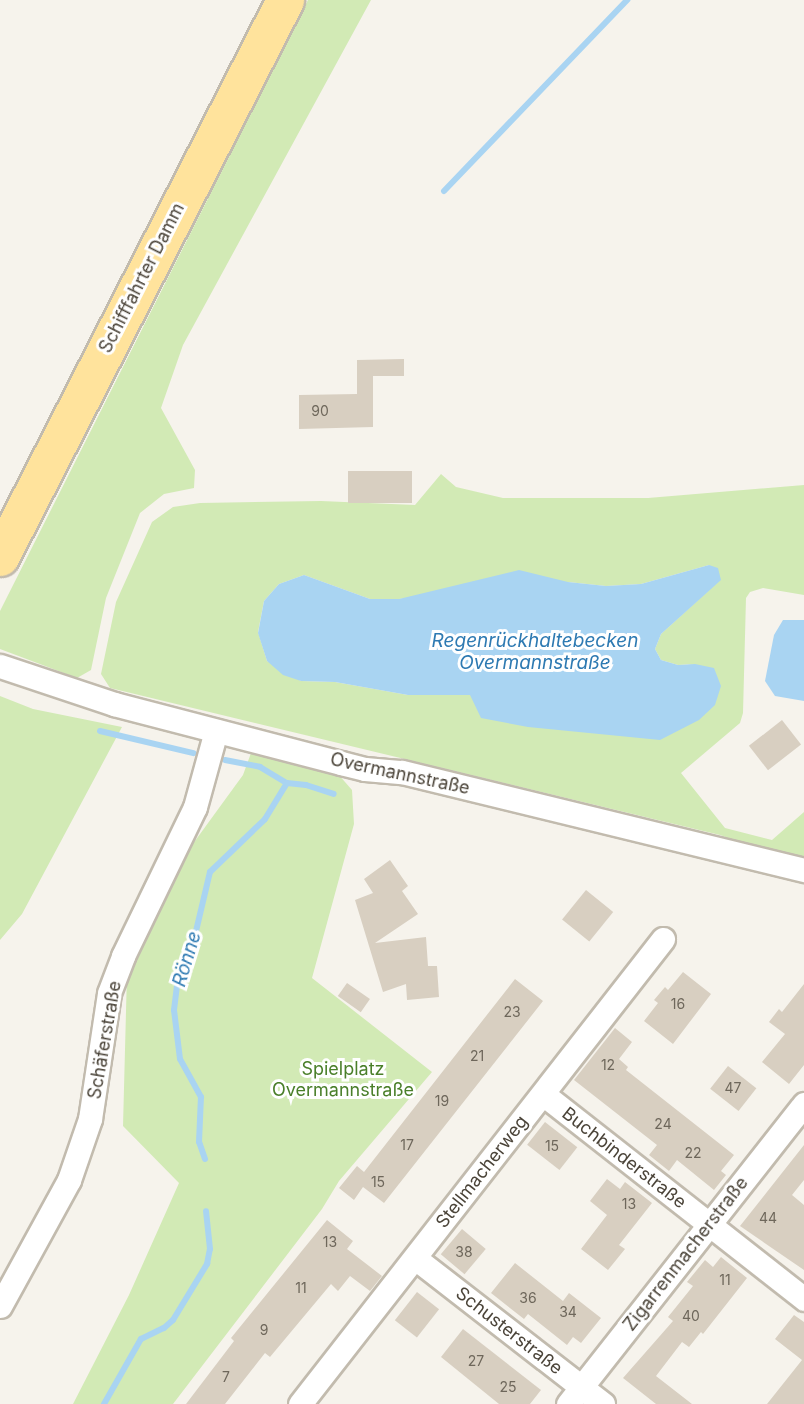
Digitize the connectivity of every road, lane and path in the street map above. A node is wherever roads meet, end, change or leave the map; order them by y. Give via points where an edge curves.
1 (285, 0) edge
2 (0, 557) edge
3 (0, 666) edge
4 (216, 731) junction
5 (804, 870) edge
6 (663, 939) dead end
7 (543, 1094) junction
8 (804, 1104) edge
9 (709, 1225) junction
10 (415, 1258) junction
11 (804, 1299) edge
12 (0, 1306) edge
13 (575, 1396) edge
14 (300, 1404) edge
15 (603, 1404) edge

1 - 2 main road, Schifffahrter Damm
3 - 4 street, Overmannstraße via 114,704
4 - 5 street, Overmannstraße
4 - 12 street, Schäferstraße via 195,807 109,993 90,1119 69,1180
6 - 7 street, Stellmacherweg
7 - 9 street, Buchbinderstraße
7 - 10 street, Stellmacherweg
8 - 9 street, Zigarrenmacherstraße
9 - 11 street, Buchbinderstraße
9 - 13 street, Zigarrenmacherstraße
10 - 13 street, Schusterstraße
10 - 14 street, Stellmacherweg
13 - 15 street, Schusterstraße

